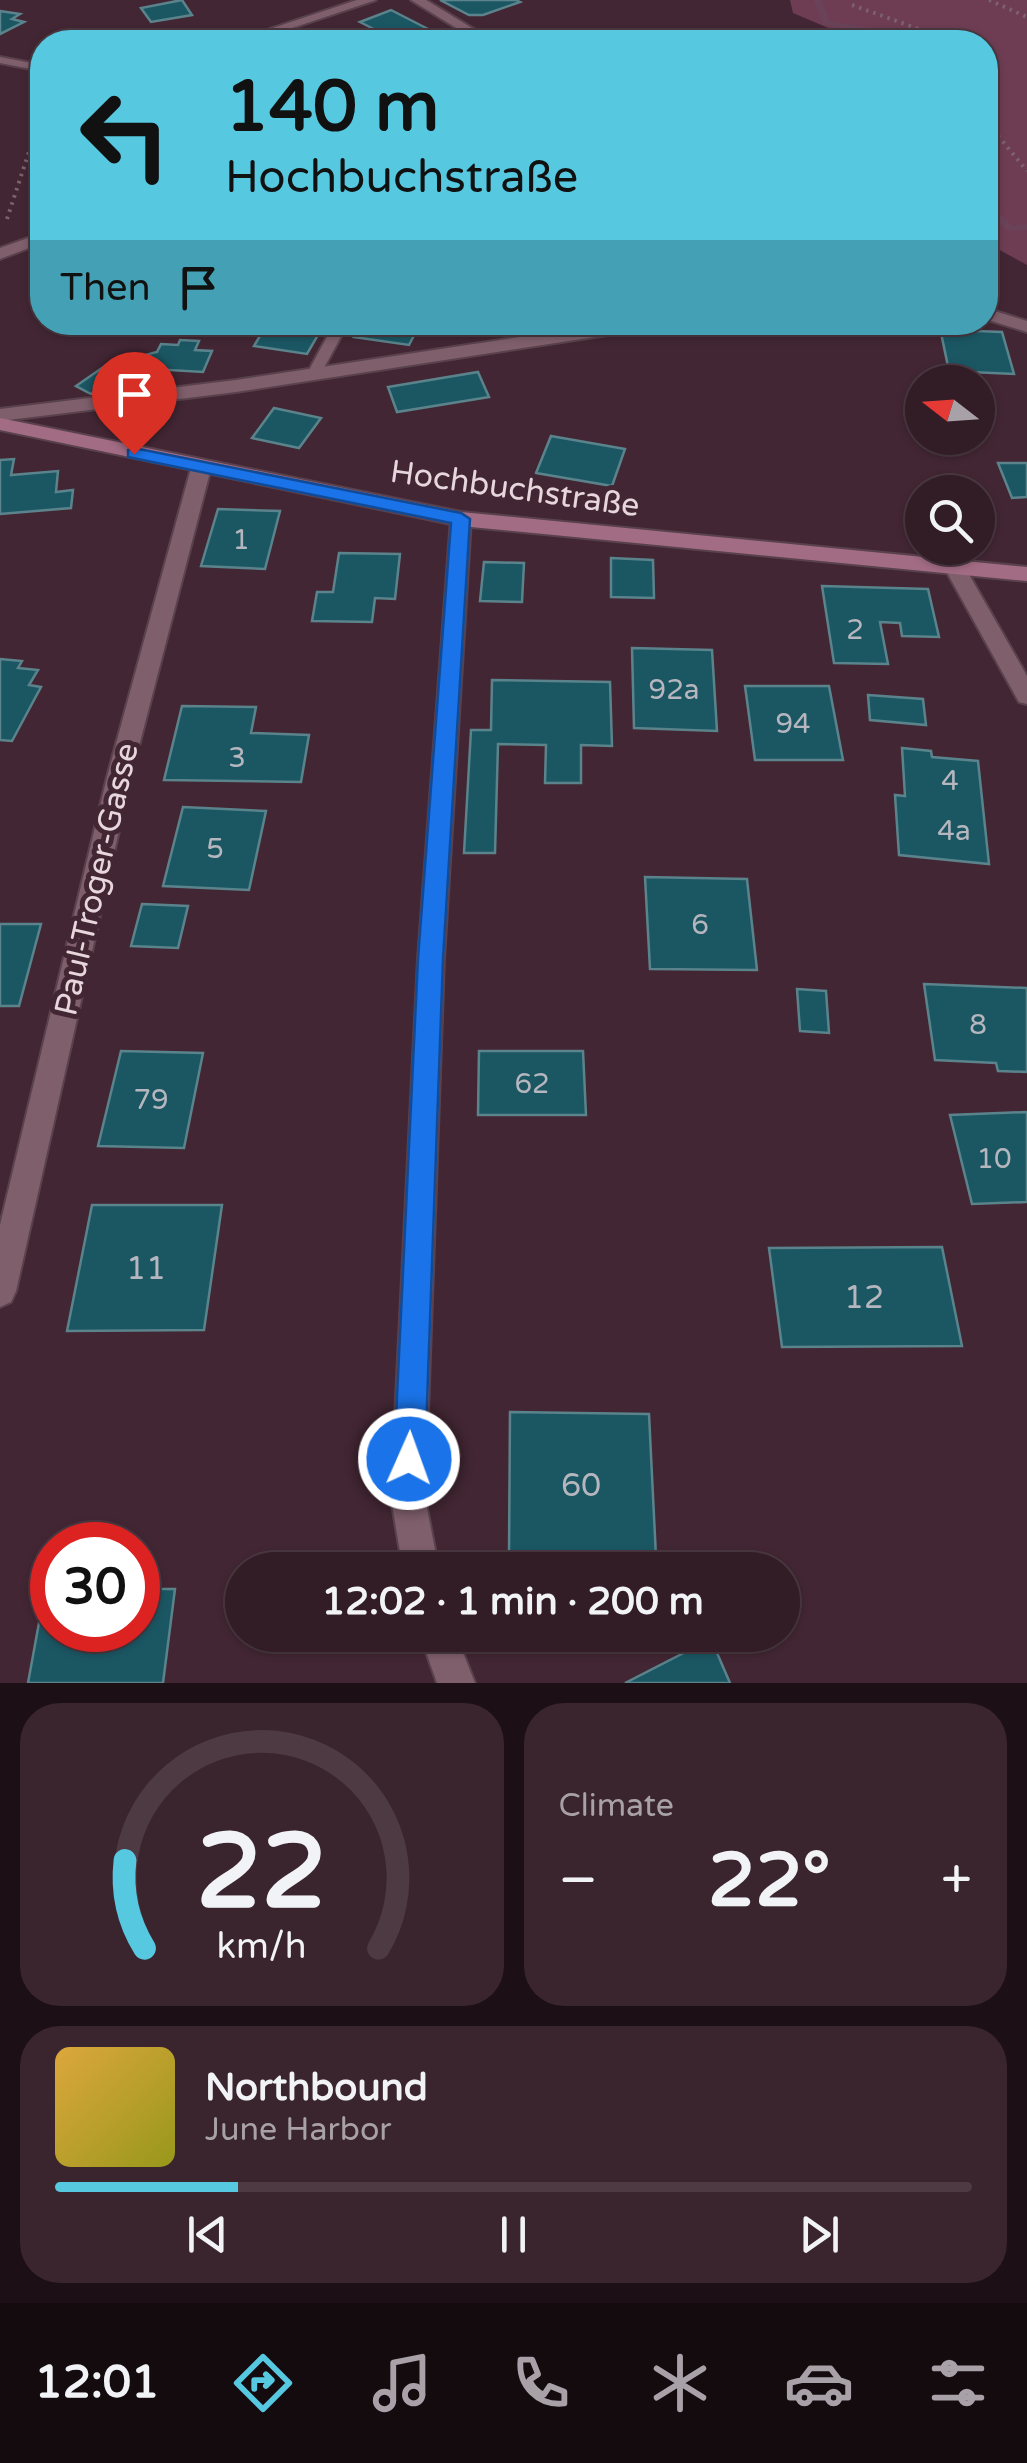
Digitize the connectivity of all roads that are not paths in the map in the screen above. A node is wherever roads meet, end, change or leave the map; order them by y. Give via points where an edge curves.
1 (370, 0) edge
2 (417, 0) edge
3 (276, 30) edge
4 (468, 30) edge
5 (0, 60) edge
6 (30, 66) edge
7 (30, 243) edge
8 (0, 254) edge
9 (998, 317) edge
10 (1027, 327) edge
11 (335, 335) edge
12 (570, 335) edge
13 (315, 372) junction
14 (0, 416) edge
15 (0, 424) edge
16 (201, 468) junction
17 (461, 519) junction
18 (956, 569) junction
19 (1027, 574) edge
20 (1027, 696) edge
21 (0, 1291) edge
22 (417, 1552) edge
23 (444, 1652) edge
24 (456, 1683) edge

1 - 3 street
2 - 4 street
5 - 6 lane
7 - 8 street
9 - 10 street
11 - 13 lane
12 - 13 street
13 - 14 street
15 - 16 street, Hochbuchstraße
16 - 17 street, Hochbuchstraße
16 - 21 street, Paul-Troger-Gasse via 119,777
17 - 18 street, Hochbuchstraße
17 - 22 street via 430,959 408,1498
18 - 19 street, Hochbuchstraße
18 - 20 street
23 - 24 street

